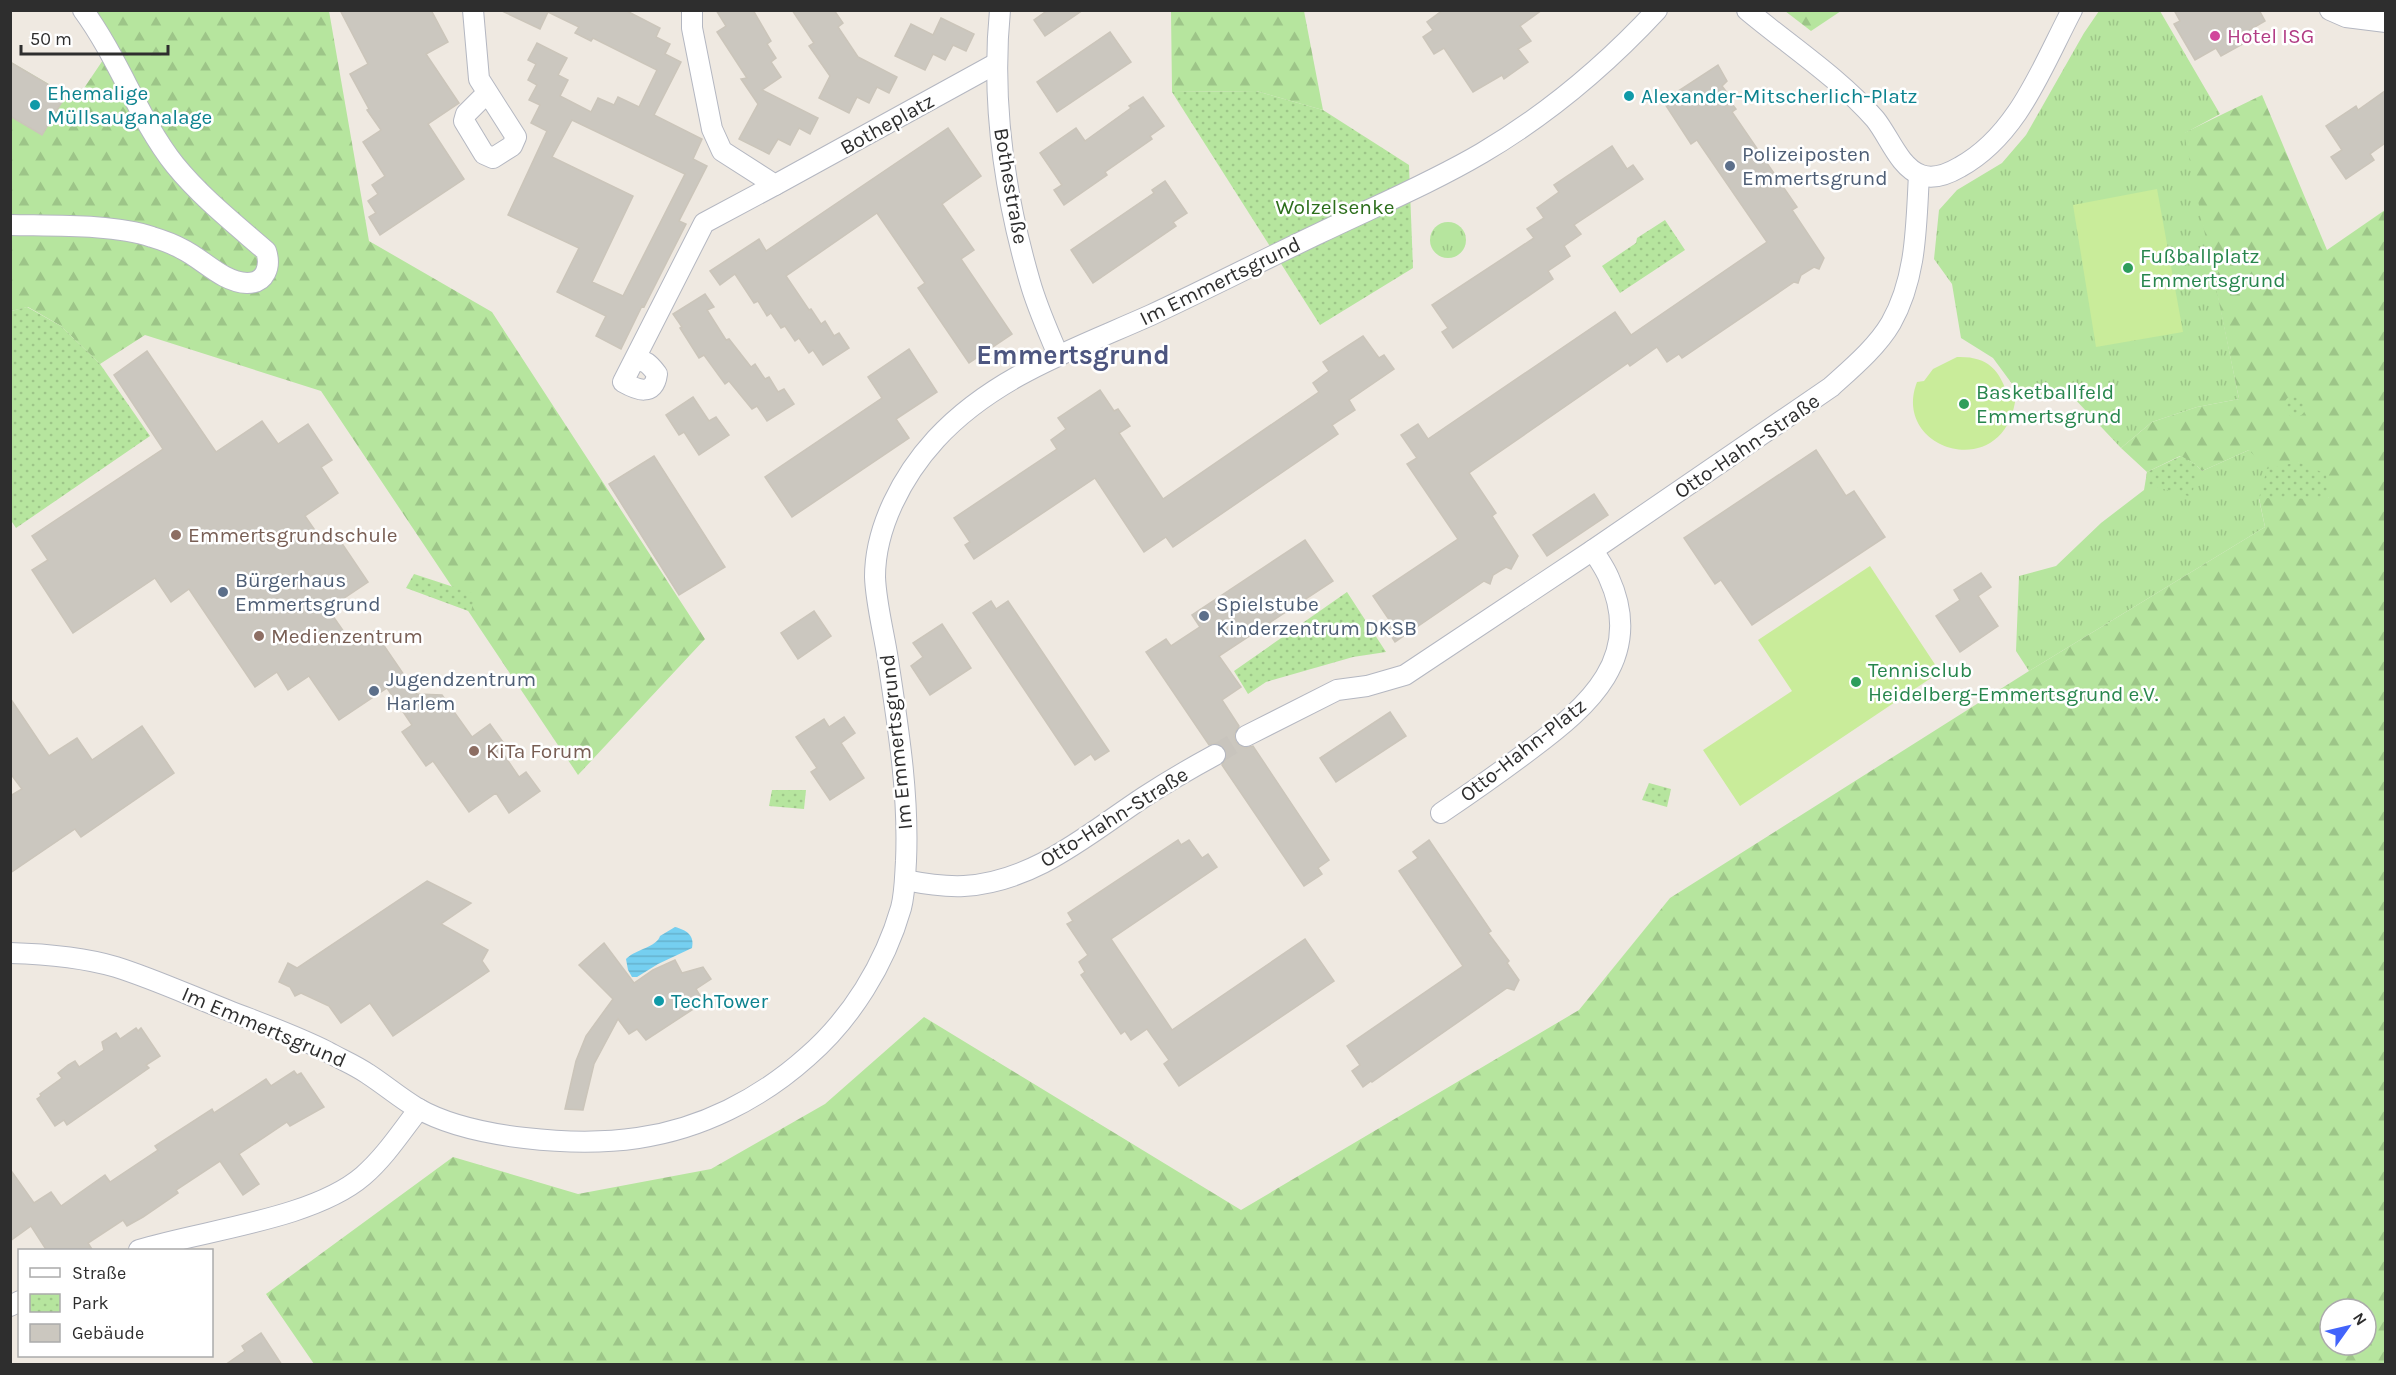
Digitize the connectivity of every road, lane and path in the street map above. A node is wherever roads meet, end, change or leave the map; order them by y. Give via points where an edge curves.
1 (83, 10) edge
2 (473, 10) edge
3 (692, 10) edge
4 (1000, 10) edge
5 (1657, 10) edge
6 (1747, 10) edge
7 (2072, 10) edge
8 (2330, 10) edge
9 (2385, 22) edge
10 (997, 63) junction
11 (487, 93) dead end
12 (1919, 174) junction
13 (775, 184) junction
14 (10, 225) edge
15 (1059, 355) junction
16 (634, 361) dead end
17 (1593, 550) junction
18 (1246, 736) tunnel mouth
19 (1215, 755) tunnel mouth
20 (1441, 813) dead end
21 (905, 880) junction
22 (10, 953) edge
23 (419, 1109) junction
24 (145, 1249) edge

1 - 14 street via 175,166 266,251 270,261 267,271 249,283 235,280 182,249 130,230
2 - 11 street via 477,70
3 - 13 street via 692,28 717,145
4 - 10 street, Bothestraße
5 - 15 street, Im Emmertsgrund via 1587,79 1490,148 1413,189
6 - 12 street via 1836,80
7 - 12 street via 2025,100 1999,136 1951,172 1928,177
8 - 9 street via 2346,17
10 - 13 street, Botheplatz
10 - 15 street, Bothestraße via 1005,162 1017,229 1030,284
12 - 17 street, Otto-Hahn-Straße via 1914,256 1905,291 1891,324 1860,361 1812,401
13 - 16 street, Botheplatz via 704,224
15 - 21 street, Im Emmertsgrund via 993,391 937,438 904,482 882,532 875,580 906,798
17 - 18 street, Otto-Hahn-Straße via 1405,675 1338,690
17 - 20 street, Otto-Hahn-Platz via 1609,577 1619,614 1619,642 1606,678 1594,695 1548,736
19 - 21 street, Otto-Hahn-Straße via 1144,797 1065,852 1016,874 965,886
21 - 23 street, Im Emmertsgrund via 902,905 875,972 855,1005 828,1039 748,1101 700,1123 641,1138 600,1142 547,1140 469,1128
22 - 23 street, Im Emmertsgrund via 83,959 163,984 320,1048 365,1072
23 - 24 street via 364,1175 330,1197

